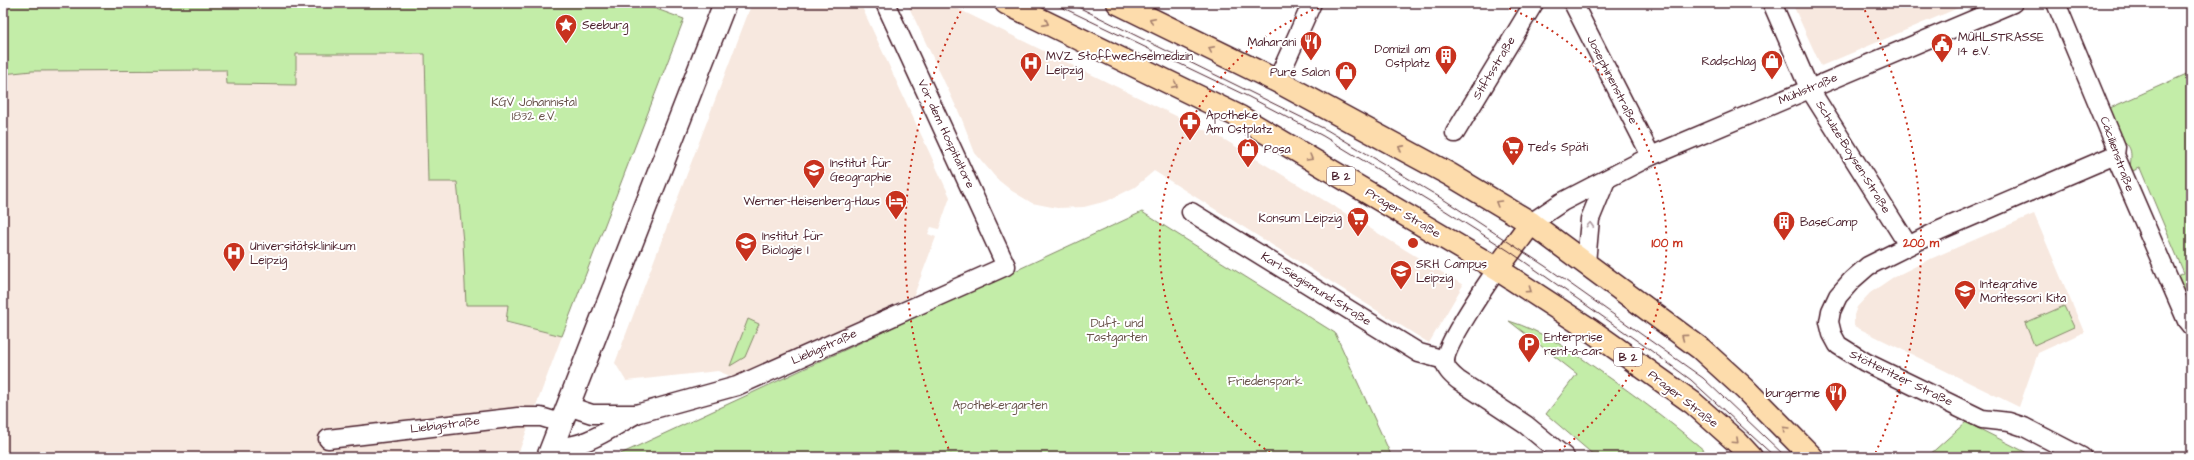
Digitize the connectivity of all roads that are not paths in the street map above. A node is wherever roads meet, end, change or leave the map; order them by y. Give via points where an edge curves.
1 (725, 3) edge
2 (885, 3) edge
3 (1006, 3) edge
4 (1118, 3) edge
5 (1312, 3) edge
6 (1534, 3) edge
7 (1573, 3) edge
8 (1772, 3) edge
9 (2013, 3) edge
10 (2056, 3) edge
11 (1278, 81) junction
12 (1809, 88) junction
13 (1455, 133) dead end
14 (2115, 155) junction
15 (1651, 156) junction
16 (1606, 180) junction
17 (1191, 212) dead end
18 (1531, 223) junction
19 (1908, 245) junction
20 (1586, 264) junction
21 (1006, 266) joint
22 (1496, 269) junction
23 (2191, 326) edge
24 (1445, 360) junction
25 (636, 414) junction
26 (565, 415) junction
27 (328, 439) dead end
28 (550, 451) edge
29 (1565, 457) edge
30 (1751, 457) edge
31 (1812, 457) edge
32 (2082, 457) edge

1 - 26 street via 621,265
2 - 21 street, Vor dem Hospitaltore
3 -> 22 main road, Prager Straße / B 2 via 1240,117
11 -> 4 main road
5 - 11 street
6 - 13 street, Stiftsstraße
7 - 15 street, Josephinenstraße
8 - 12 street, Schulze-Boysen-Straße
9 - 12 street, Mühlstraße
10 - 14 street, Cäcilienstraße via 2116,147
18 -> 11 main road via 1450,174
12 - 15 street, Mühlstraße
12 - 19 street, Schulze-Boysen-Straße
14 - 19 street, Stötteritzer Straße
14 - 23 street, Cäcilienstraße via 2187,322
15 - 16 street, Mühlstraße
16 - 18 street, Mühlstraße via 1562,202
20 -> 16 street via 1590,219
17 - 24 street, Karl-Siegismund-Straße via 1419,353
18 - 20 main road
18 - 22 main road
19 - 32 street, Stötteritzer Straße via 1868,266 1838,296 1829,322 1838,345 1864,362 1982,418 2024,427
31 -> 20 main road via 1715,361
21 - 25 street, Liebigstraße via 738,386
22 - 24 street via 1450,344
22 -> 30 main road, Prager Straße / B 2 via 1693,403
24 - 29 street via 1448,371 1458,380 1526,425
25 - 26 street, Liebigstraße
25 - 28 street, Liebigstraße via 580,444
26 - 27 street, Liebigstraße via 518,417
26 - 28 street

